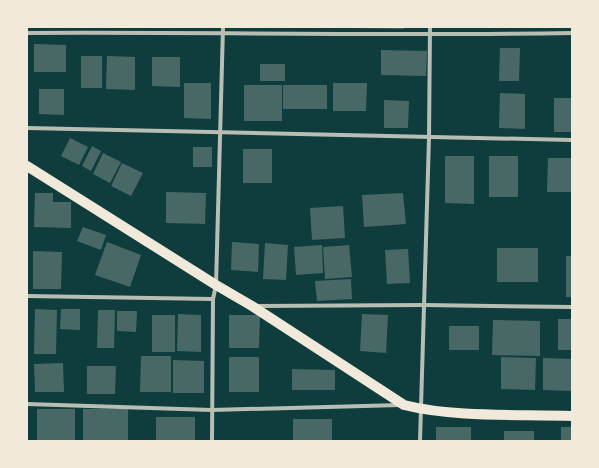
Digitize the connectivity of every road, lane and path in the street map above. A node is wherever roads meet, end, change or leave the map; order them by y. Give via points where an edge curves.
1 (430, 27) edge
2 (223, 29) edge
3 (27, 32) edge
4 (572, 33) edge
5 (430, 35) junction
6 (27, 128) edge
7 (219, 133) junction
8 (429, 138) junction
9 (572, 140) edge
10 (27, 166) edge
11 (216, 285) junction
12 (27, 296) edge
13 (213, 299) junction
14 (424, 305) junction
15 (252, 306) junction
16 (572, 307) edge
17 (27, 404) edge
18 (404, 405) junction
19 (420, 409) junction
20 (212, 410) junction
21 (572, 416) edge
22 (212, 441) edge
23 (420, 441) edge

1 - 5 street
2 - 3 street
2 - 5 street
2 - 7 street
4 - 5 street
5 - 8 street
6 - 7 street
7 - 8 street
7 - 11 street
8 - 9 street
8 - 14 street
10 - 11 main road
11 - 13 street
11 - 15 main road
12 - 13 street
13 - 20 street
14 - 15 street
14 - 16 street
14 - 19 street
15 - 18 main road
17 - 20 street
18 - 19 main road
18 - 20 street
19 - 21 main road via 479,414
19 - 23 street
20 - 22 street

